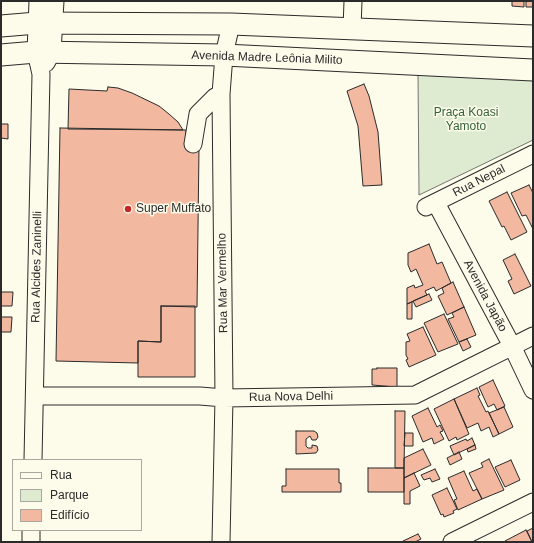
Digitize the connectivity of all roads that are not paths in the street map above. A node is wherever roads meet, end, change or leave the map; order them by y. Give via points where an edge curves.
1 (38, 1) edge
2 (55, 1) edge
3 (353, 1) edge
4 (46, 23) junction
5 (231, 24) junction
6 (1, 26) edge
7 (352, 29) junction
8 (533, 36) edge
9 (44, 52) junction
10 (1, 55) edge
11 (224, 55) junction
12 (533, 70) edge
13 (220, 94) junction
14 (193, 144) dead end
15 (533, 154) edge
16 (431, 205) joint
17 (533, 336) edge
18 (512, 346) junction
19 (533, 390) edge
20 (35, 396) junction
21 (224, 398) junction
22 (33, 459) edge
23 (533, 502) edge
24 (31, 531) edge
25 (31, 542) edge
26 (221, 542) edge
27 (452, 542) edge

1 - 4 street
2 - 4 street
3 - 7 street
4 - 5 main road
4 - 6 main road
4 - 9 street, Rua Alcides Zaninelli
5 - 7 main road
5 - 11 street, Rua Mar Vermelho
7 - 8 main road
9 - 10 main road, Avenida Madre Leônia Milito
9 - 11 main road, Avenida Madre Leônia Milito
9 - 20 street, Rua Alcides Zaninelli via 40,74
11 - 12 main road, Avenida Madre Leônia Milito
11 - 13 street, Rua Mar Vermelho
13 - 14 street via 198,114
13 - 21 street, Rua Mar Vermelho
15 - 16 street, Rua Nepal
16 - 18 street, Avenida Japão
17 - 18 street, Rua Nova Delhi
18 - 19 street, Avenida Japão
18 - 21 street, Rua Nova Delhi via 415,394
20 - 21 street, Rua Nova Delhi
20 - 22 street, Rua Alcides Zaninelli
21 - 26 street, Rua Mar Vermelho
23 - 27 street
24 - 25 street

